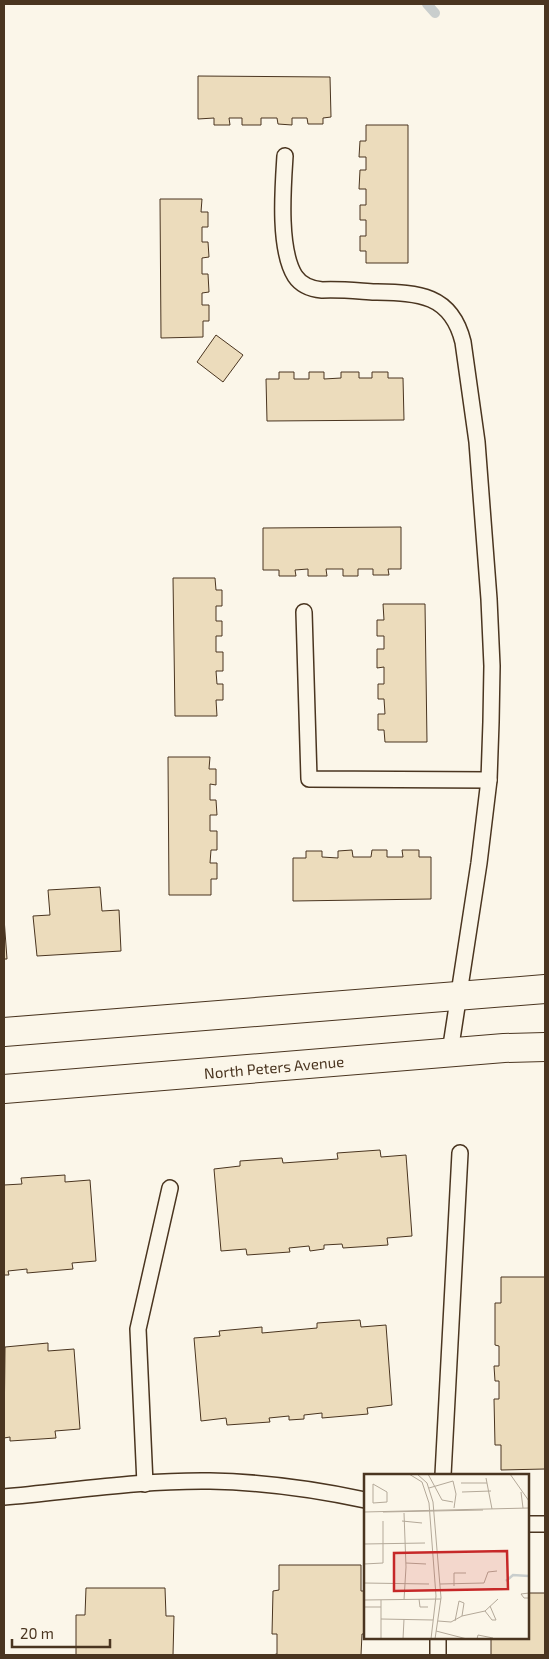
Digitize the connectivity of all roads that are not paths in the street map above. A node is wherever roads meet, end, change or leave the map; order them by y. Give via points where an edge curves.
1 (285, 156) dead end
2 (304, 612) dead end
3 (488, 780) junction
4 (545, 989) edge
5 (460, 995) junction
6 (4, 1032) edge
7 (545, 1047) edge
8 (450, 1052) junction
9 (4, 1089) edge
10 (460, 1153) dead end
11 (170, 1188) dead end
12 (443, 1474) edge
13 (145, 1484) junction
14 (4, 1497) edge
15 (364, 1500) edge
16 (529, 1524) edge
17 (545, 1524) edge
18 (438, 1639) edge
19 (438, 1655) edge

1 - 3 lane via 286,245 295,276 302,283 311,289 403,291 423,296 450,313 460,331 477,442 489,599 492,666
2 - 3 lane via 309,779
3 - 5 lane
4 - 5 main road
5 - 6 main road
5 - 8 lane
7 - 8 main road, North Peters Avenue
8 - 9 main road, North Peters Avenue
10 - 12 lane
11 - 13 lane via 138,1330
13 - 14 lane
13 - 15 lane via 240,1482 303,1488
16 - 17 lane
18 - 19 lane

